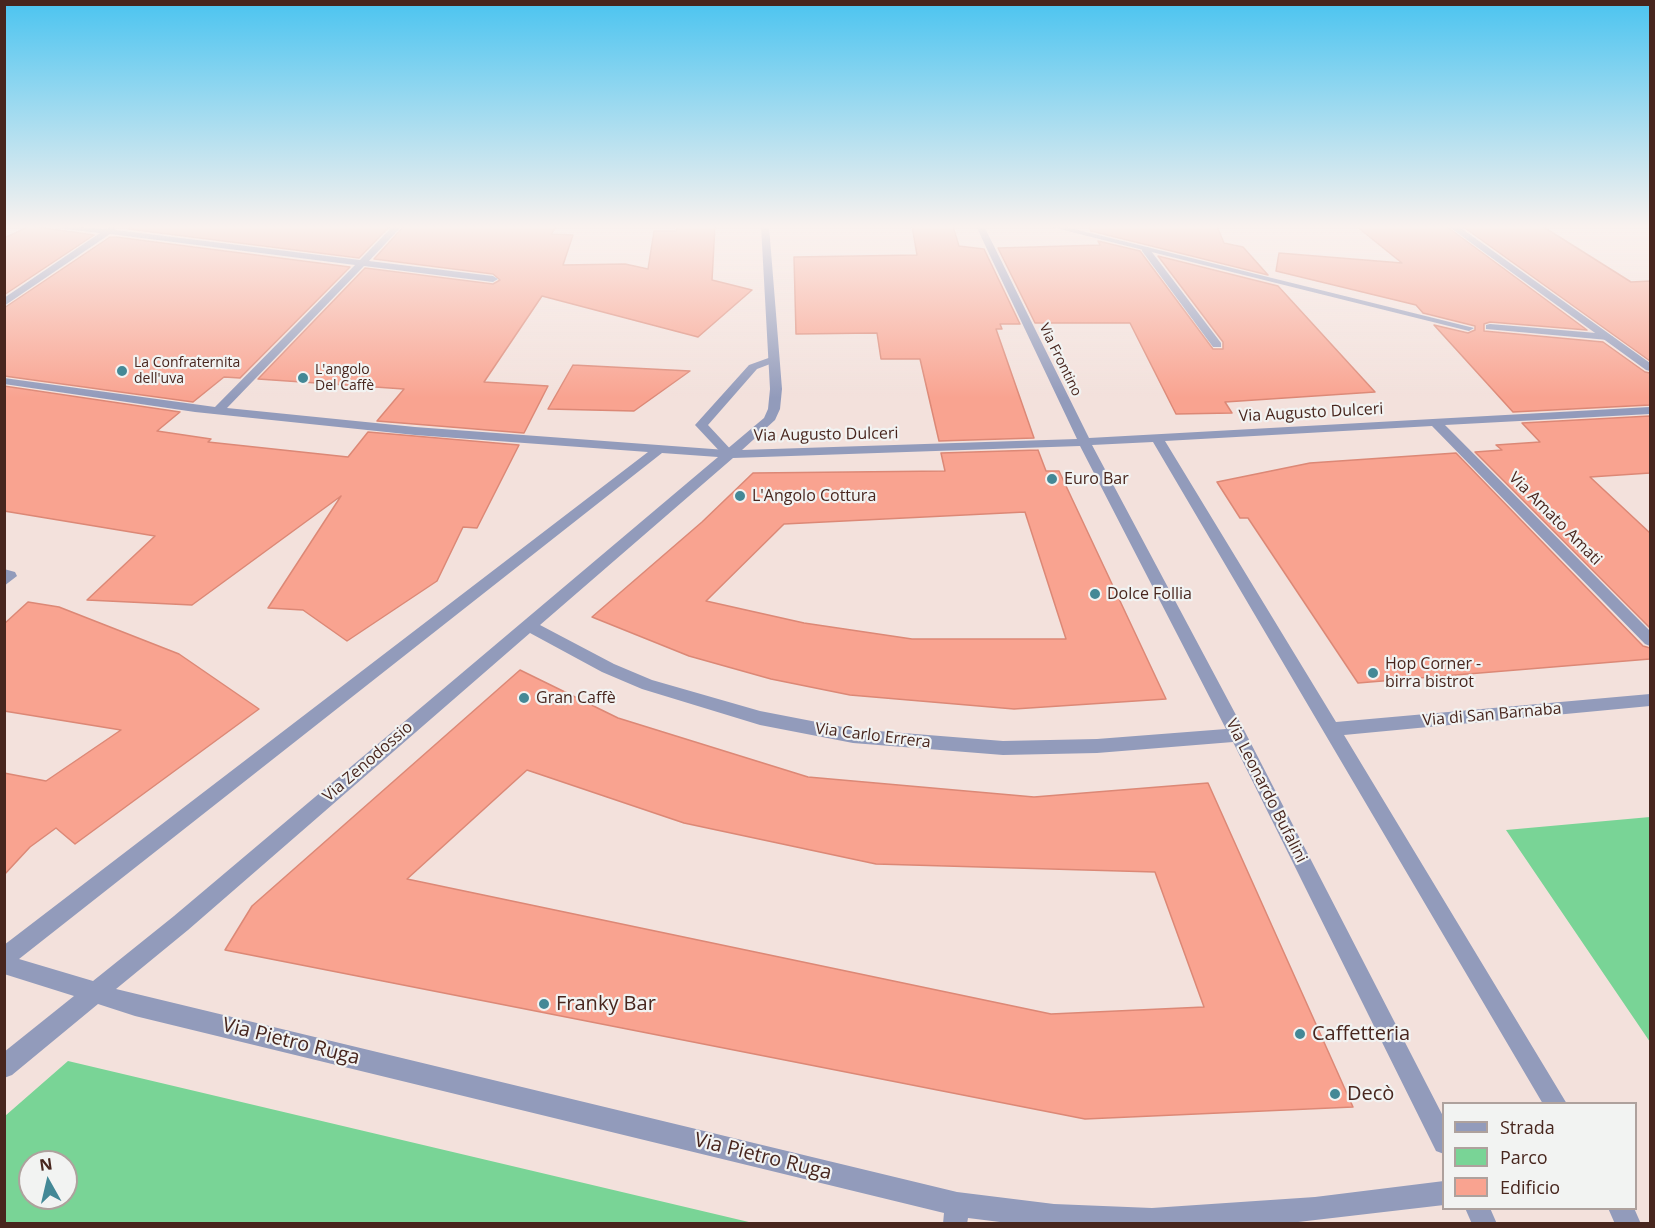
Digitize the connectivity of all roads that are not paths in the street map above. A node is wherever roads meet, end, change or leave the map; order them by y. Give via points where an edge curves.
1 (33, 283) edge
2 (341, 283) edge
3 (769, 283) edge
4 (1008, 283) edge
5 (1171, 283) edge
6 (1286, 283) edge
7 (1533, 283) edge
8 (4, 303) edge
9 (1490, 327) dead end
10 (1469, 328) dead end
11 (1608, 337) junction
12 (1217, 345) dead end
13 (774, 359) junction
14 (1650, 368) edge
15 (4, 381) edge
16 (218, 410) junction
17 (1650, 410) edge
18 (1435, 422) junction
19 (1157, 438) junction
20 (1084, 442) junction
21 (658, 450) junction
22 (729, 454) junction
23 (4, 574) edge
24 (4, 581) edge
25 (527, 625) junction
26 (1650, 640) edge
27 (1650, 700) edge
28 (1333, 729) junction
29 (1238, 735) junction
30 (4, 958) edge
31 (4, 964) edge
32 (94, 993) junction
33 (4, 1067) edge
34 (1555, 1102) edge
35 (1442, 1141) edge
36 (1442, 1193) edge
37 (1478, 1210) edge
38 (1621, 1210) edge
39 (956, 1214) edge
40 (1485, 1224) edge
41 (1629, 1224) edge

1 - 8 street
2 - 16 street
3 - 13 street, Via Zenodossio
4 - 20 street, Via Frontino
5 - 12 street
6 - 10 street
7 - 11 street
9 - 11 street
11 - 14 street
13 - 22 street, Via Zenodossio via 775,400 771,417
13 - 22 street via 753,366 702,425
15 - 16 street, Via Augusto Dulceri
16 - 21 street, Via Augusto Dulceri via 415,431
17 - 18 street, Via Augusto Dulceri
18 - 19 street, Via Augusto Dulceri
18 - 26 street, Via Amato Amati
19 - 20 street, Via Augusto Dulceri
19 - 28 street
20 - 22 street, Via Augusto Dulceri
20 - 29 street, Via Leonardo Bufalini
21 - 22 street, Via Augusto Dulceri
21 - 30 street
22 - 25 street, Via Zenodossio
23 - 24 street via 10,576
25 - 29 street, Via Carlo Errera via 648,685 760,718 853,736 1003,748 1096,746
25 - 32 street, Via Zenodossio via 181,923
27 - 28 street, Via di San Barnaba
28 - 34 street
29 - 35 street, Via Leonardo Bufalini
31 - 32 street, Via Pietro Ruga
32 - 33 street, Via Zenodossio
32 - 39 street, Via Pietro Ruga
36 - 39 street, Via Pietro Ruga via 1315,1209 1152,1220
37 - 40 street
38 - 41 street

